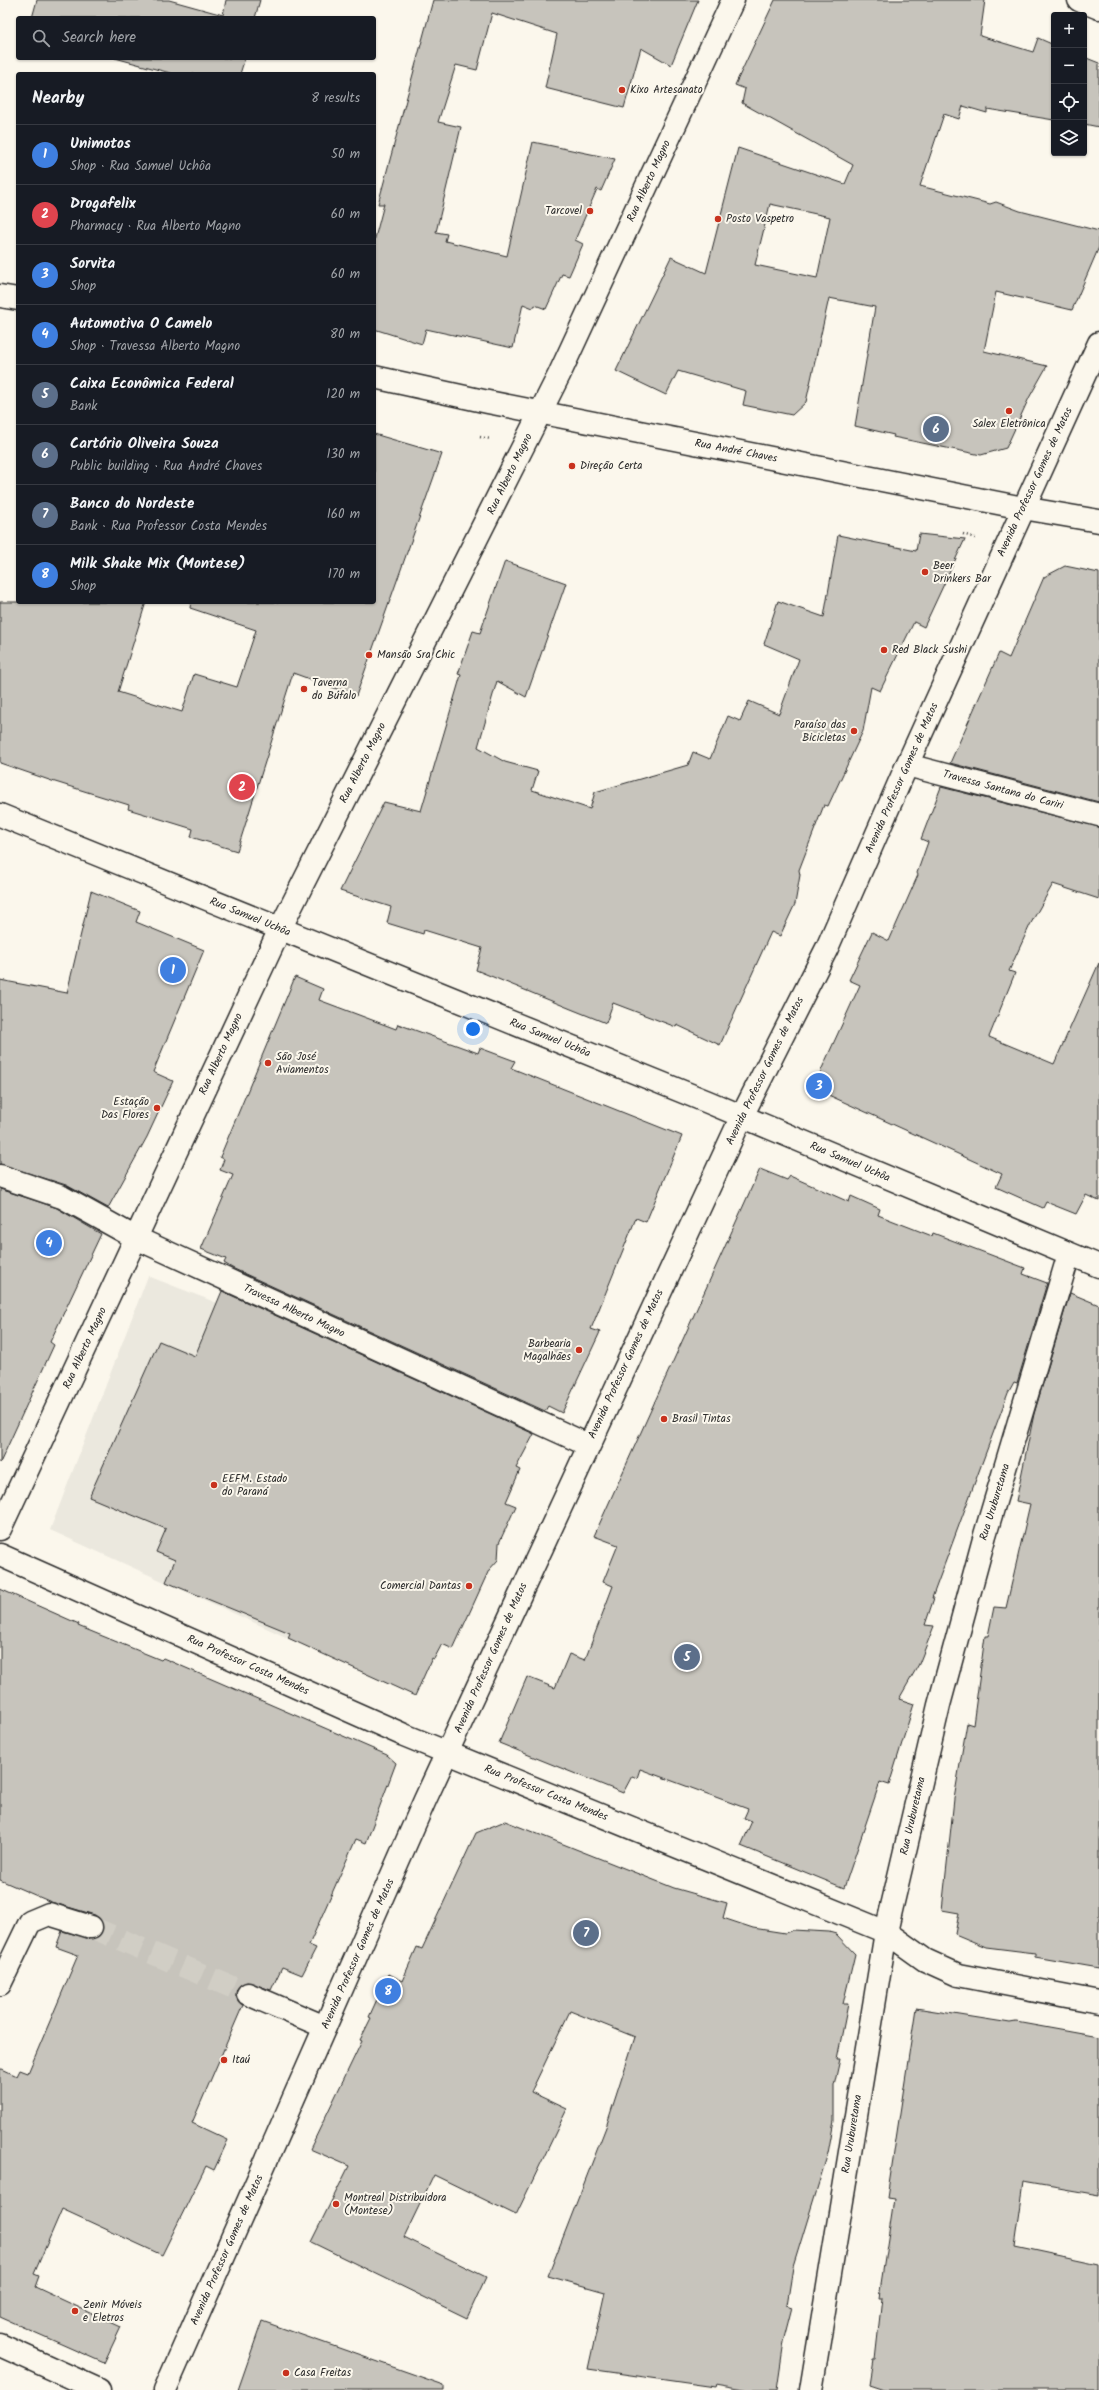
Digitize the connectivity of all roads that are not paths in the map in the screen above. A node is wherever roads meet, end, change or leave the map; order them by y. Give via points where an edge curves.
1 (732, 0) edge
2 (1079, 0) edge
3 (1099, 8) edge
4 (0, 296) edge
5 (16, 300) edge
6 (1099, 343) edge
7 (376, 377) edge
8 (540, 413) junction
9 (1023, 508) junction
10 (1099, 521) edge
11 (907, 765) junction
12 (0, 815) edge
13 (1099, 815) edge
14 (280, 929) junction
15 (742, 1116) junction
16 (0, 1176) edge
17 (136, 1238) junction
18 (1069, 1254) junction
19 (1099, 1266) edge
20 (588, 1445) junction
21 (0, 1529) edge
22 (0, 1555) edge
23 (448, 1753) junction
24 (91, 1927) tunnel mouth
25 (886, 1932) junction
26 (0, 1984) edge
27 (248, 1994) tunnel mouth
28 (1099, 2002) edge
29 (325, 2027) junction
30 (0, 2345) edge
31 (100, 2390) edge
32 (165, 2390) edge
33 (811, 2390) edge

1 - 8 street, Rua Alberto Magno
2 - 3 street
4 - 5 street
6 - 9 street, Avenida Professor Gomes de Matos
7 - 8 street, Rua André Chaves
8 - 9 street, Rua André Chaves
8 - 14 street, Rua Alberto Magno
9 - 10 street, Rua André Chaves
9 - 11 street, Avenida Professor Gomes de Matos
11 - 13 street, Travessa Santana do Cariri
11 - 15 street, Avenida Professor Gomes de Matos via 827,948
12 - 14 street, Rua Samuel Uchôa
14 - 15 street, Rua Samuel Uchôa
14 - 17 street, Rua Alberto Magno
15 - 18 street, Rua Samuel Uchôa
15 - 20 street, Avenida Professor Gomes de Matos
16 - 17 street, Travessa Alberto Magno via 62,1197
17 - 20 street, Travessa Alberto Magno
17 - 21 street, Rua Alberto Magno
18 - 19 street, Rua Samuel Uchôa
18 - 25 street, Rua Uruburetama via 984,1535 939,1705
20 - 23 street, Avenida Professor Gomes de Matos
22 - 23 street, Rua Professor Costa Mendes
23 - 25 street, Rua Professor Costa Mendes
23 - 29 street, Avenida Professor Gomes de Matos
24 - 26 street via 49,1914 30,1922
25 - 28 street, Rua Professor Costa Mendes via 924,1960 958,1975
25 - 33 street, Rua Uruburetama
27 - 29 street
29 - 32 street, Avenida Professor Gomes de Matos
30 - 31 street

